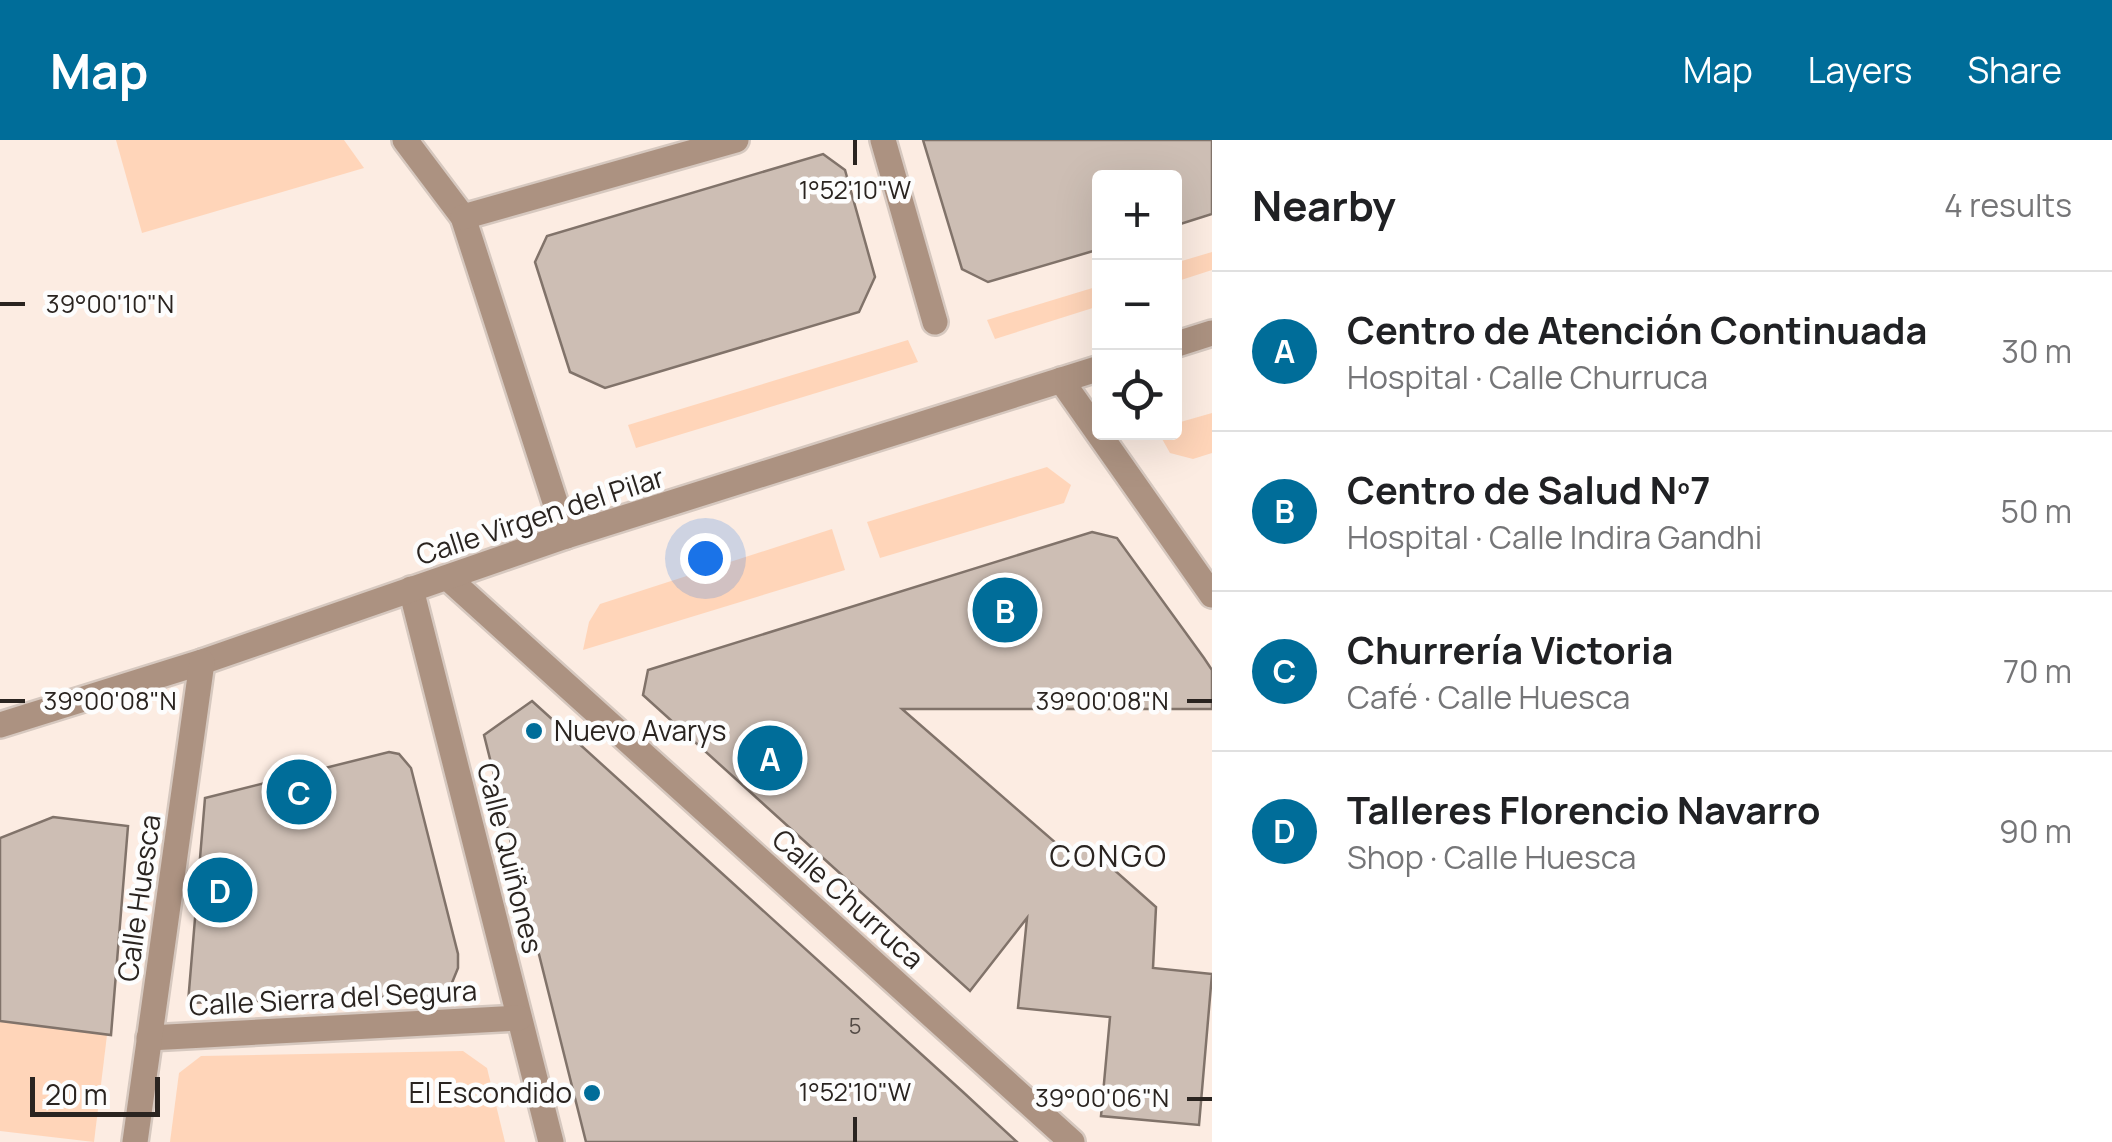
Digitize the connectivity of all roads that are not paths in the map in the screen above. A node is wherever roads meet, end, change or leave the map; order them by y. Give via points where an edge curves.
1 (405, 140) edge
2 (736, 140) edge
3 (883, 140) edge
4 (463, 217) junction
5 (935, 322) dead end
6 (1212, 333) edge
7 (1182, 342) edge
8 (1092, 370) edge
9 (1061, 380) junction
10 (566, 536) junction
11 (449, 579) junction
12 (411, 589) junction
13 (1212, 595) edge
14 (202, 662) junction
15 (0, 725) edge
16 (520, 1018) junction
17 (150, 1038) junction
18 (135, 1142) edge
19 (551, 1142) edge
20 (1072, 1142) edge

1 - 4 street
2 - 4 street
3 - 5 street
4 - 10 street
6 - 7 street
8 - 9 street, Calle Virgen del Pilar
9 - 10 street, Calle Virgen del Pilar
9 - 13 street
10 - 11 street, Calle Virgen del Pilar
11 - 12 street, Calle Virgen del Pilar
11 - 20 street, Calle Churruca
12 - 14 street, Calle Virgen del Pilar
12 - 16 street, Calle Quiñones
14 - 15 street, Calle Virgen del Pilar
14 - 17 street, Calle Huesca
16 - 17 street, Calle Sierra del Segura
16 - 19 street, Calle Quiñones
17 - 18 street, Calle Huesca

